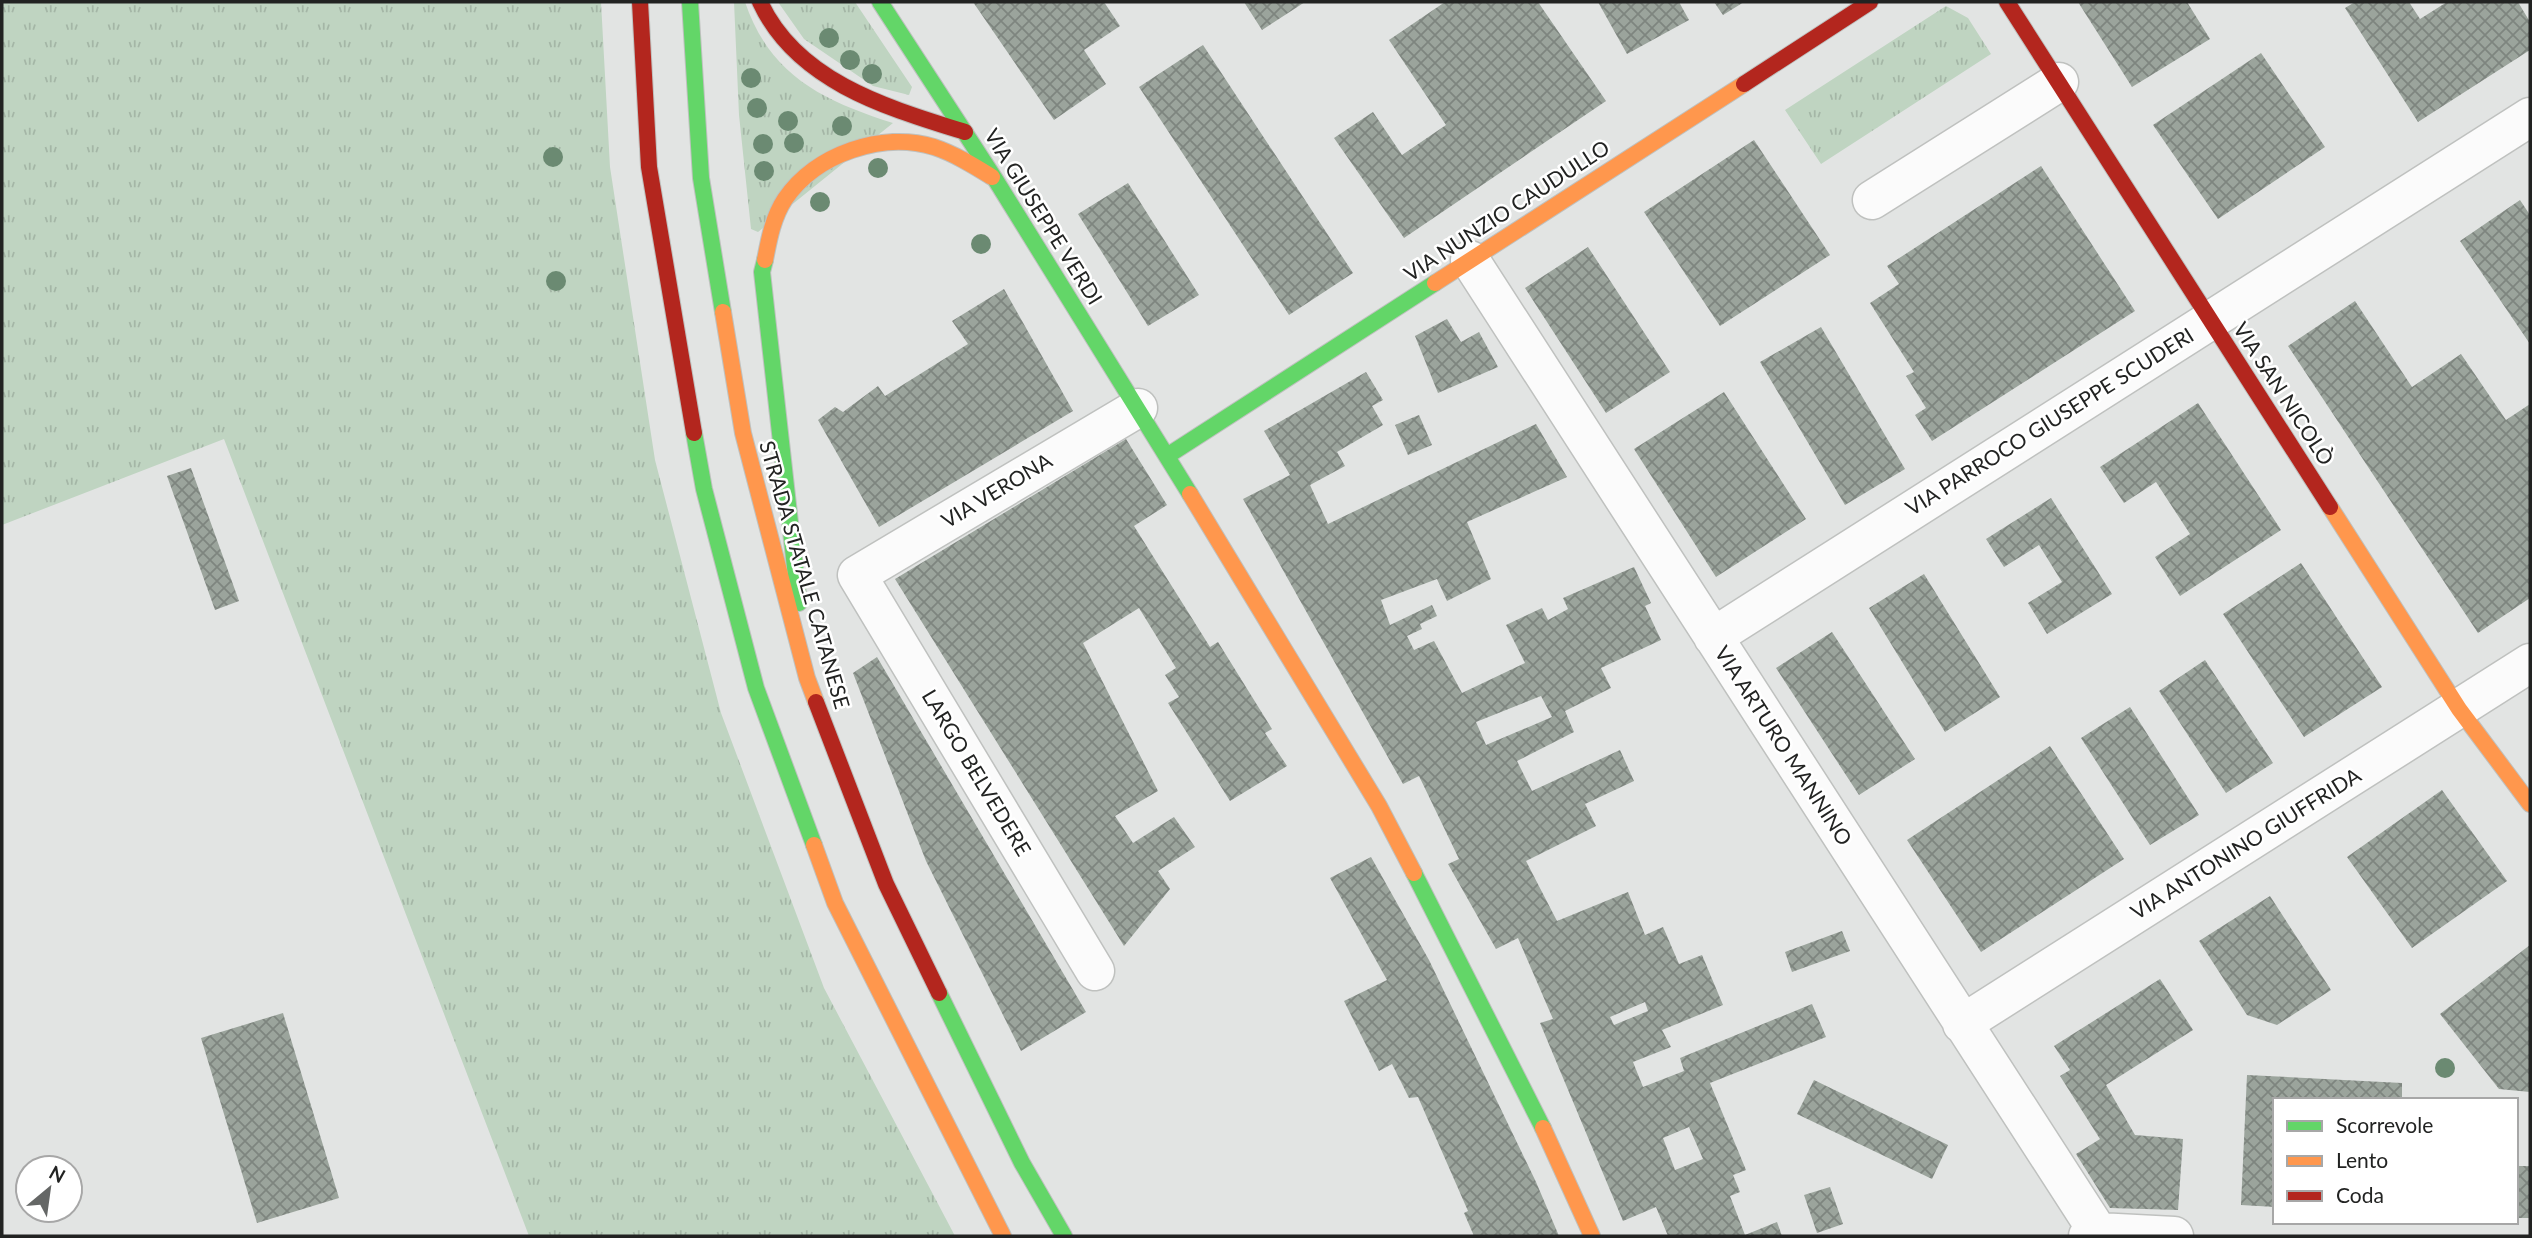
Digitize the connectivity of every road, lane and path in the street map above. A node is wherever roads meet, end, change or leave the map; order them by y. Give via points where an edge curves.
1 (640, 2) edge
2 (690, 2) edge
3 (760, 2) edge
4 (880, 2) edge
5 (1870, 2) edge
6 (2007, 2) edge
7 (2059, 82) junction
8 (2530, 117) edge
9 (965, 132) junction
10 (925, 145) junction
11 (995, 178) junction
12 (1872, 200) dead end
13 (1470, 260) junction
14 (2211, 320) junction
15 (1138, 408) junction
16 (1167, 456) junction
17 (857, 575) joint
18 (1713, 637) junction
19 (2530, 663) edge
20 (807, 678) junction
21 (2459, 709) junction
22 (2530, 804) edge
23 (1095, 971) dead end
24 (1962, 1024) junction
25 (2093, 1234) edge
26 (1003, 1236) edge
27 (1064, 1236) edge
28 (1592, 1236) edge
29 (2174, 1236) edge

1 - 26 main road via 649,167 675,331 704,489 756,688 835,903
2 - 20 main road, STRADA STATALE CATANESE via 701,178 743,433
3 - 9 main road via 786,41 821,75 860,96
4 - 9 main road, VIA GIUSEPPE VERDI
5 - 13 main road, VIA NUNZIO CAUDULLO
6 - 7 main road, VIA SAN NICOLÒ
7 - 12 street
7 - 14 main road, VIA SAN NICOLÒ
8 - 14 street, VIA PARROCO GIUSEPPE SCUDERI
9 - 10 main road
9 - 11 main road, VIA GIUSEPPE VERDI
10 - 11 main road via 953,154
10 - 20 main road via 894,141 846,151 816,168 792,192 775,219 762,272
11 - 15 main road, VIA GIUSEPPE VERDI
13 - 16 main road, VIA NUNZIO CAUDULLO
13 - 18 street, VIA ARTURO MANNINO
14 - 18 street, VIA PARROCO GIUSEPPE SCUDERI
14 - 21 main road, VIA SAN NICOLÒ
15 - 16 main road, VIA GIUSEPPE VERDI
15 - 17 street, VIA VERONA
16 - 28 main road, VIA GIUSEPPE VERDI via 1379,806 1519,1076
17 - 23 street, LARGO BELVEDERE
18 - 24 street, VIA ARTURO MANNINO
19 - 21 street, VIA ANTONINO GIUFFRIDA
20 - 27 main road, STRADA STATALE CATANESE via 886,884 1022,1163
21 - 22 main road, VIA SAN NICOLÒ
21 - 24 street, VIA ANTONINO GIUFFRIDA
24 - 25 street, VIA ARTURO MANNINO
25 - 29 street

